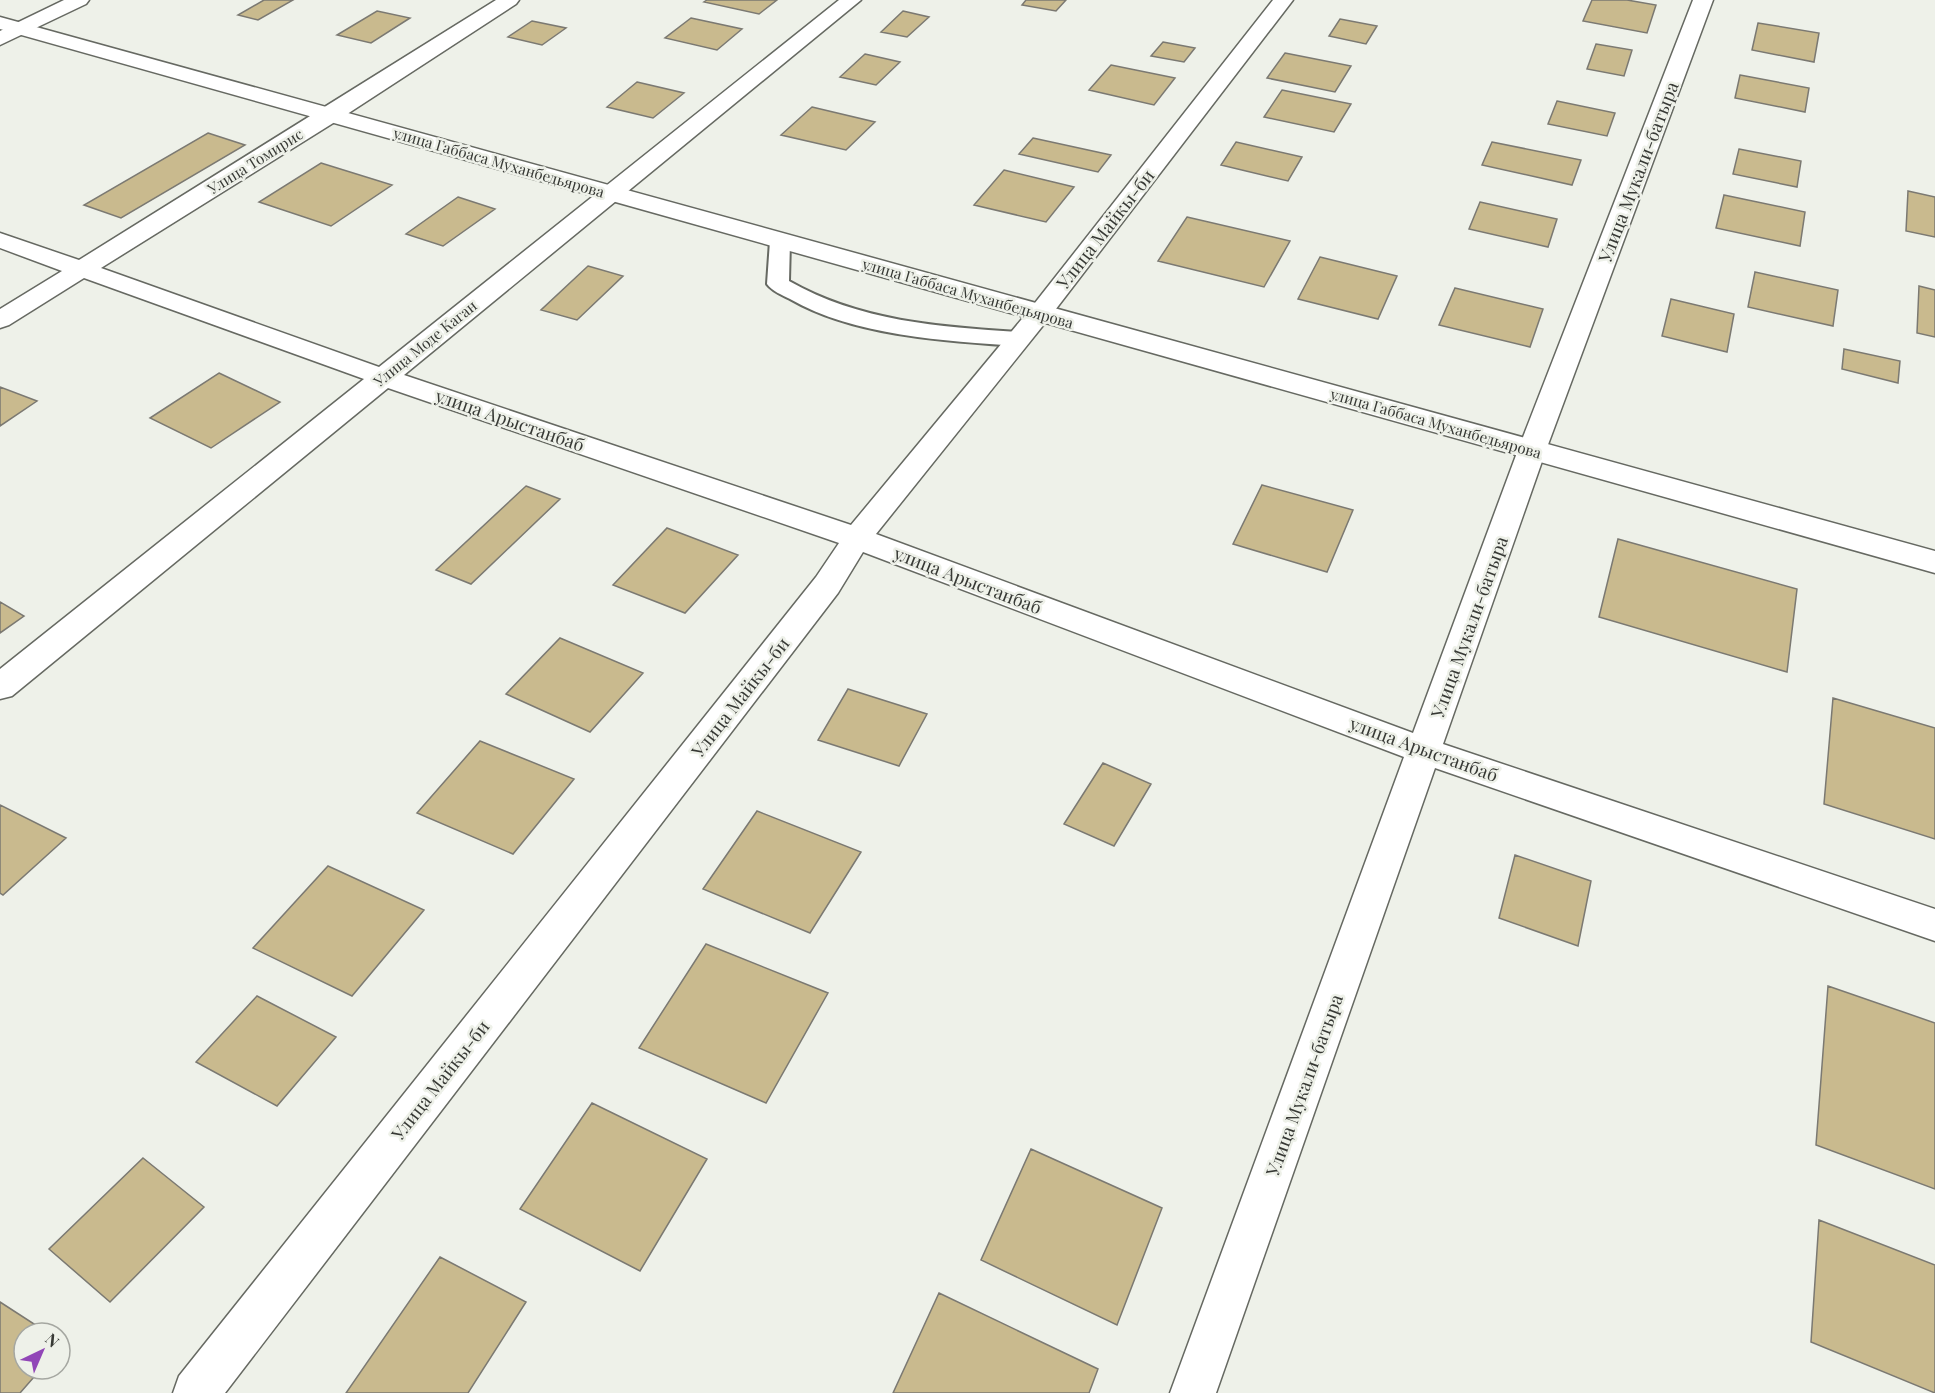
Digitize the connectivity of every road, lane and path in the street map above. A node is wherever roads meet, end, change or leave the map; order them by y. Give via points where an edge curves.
1 (79, 0) edge
2 (509, 0) edge
3 (851, 0) edge
4 (1283, 0) edge
5 (1703, 0) edge
6 (7, 31) edge
7 (330, 115) junction
8 (610, 193) junction
9 (0, 240) edge
10 (780, 241) junction
11 (84, 268) junction
12 (1040, 313) junction
13 (0, 320) edge
14 (1018, 339) junction
15 (383, 377) junction
16 (1532, 450) junction
17 (857, 538) junction
18 (1935, 562) edge
19 (0, 687) edge
20 (1424, 751) junction
21 (1935, 926) edge
22 (196, 1393) edge
23 (1193, 1393) edge

1 - 6 street
2 - 7 street, Улица Томирис
3 - 8 street, Улица Моде Каган
4 - 12 street, Улица Майкы-би
5 - 16 street, Улица Мукали-батыра
6 - 7 street, улица Габбаса Муханбедьярова
7 - 8 street, улица Габбаса Муханбедьярова
7 - 11 street, Улица Томирис
8 - 10 street, улица Габбаса Муханбедьярова
8 - 15 street, Улица Моде Каган
9 - 11 street, улица Арыстанбаб
10 - 12 street, улица Габбаса Муханбедьярова
10 - 14 lane via 778,284 795,295 848,314 927,332
11 - 13 street, Улица Томирис
11 - 15 street, улица Арыстанбаб
12 - 14 street, Улица Майкы-би
12 - 16 street, улица Габбаса Муханбедьярова
14 - 17 street, Улица Майкы-би
15 - 17 street, улица Арыстанбаб
15 - 19 street, Улица Моде Каган
16 - 18 street, улица Габбаса Муханбедьярова
16 - 20 street, Улица Мукали-батыра
17 - 20 street, улица Арыстанбаб
17 - 22 street, Улица Майкы-би via 827,585
20 - 21 street, улица Арыстанбаб
20 - 23 street, Улица Мукали-батыра

